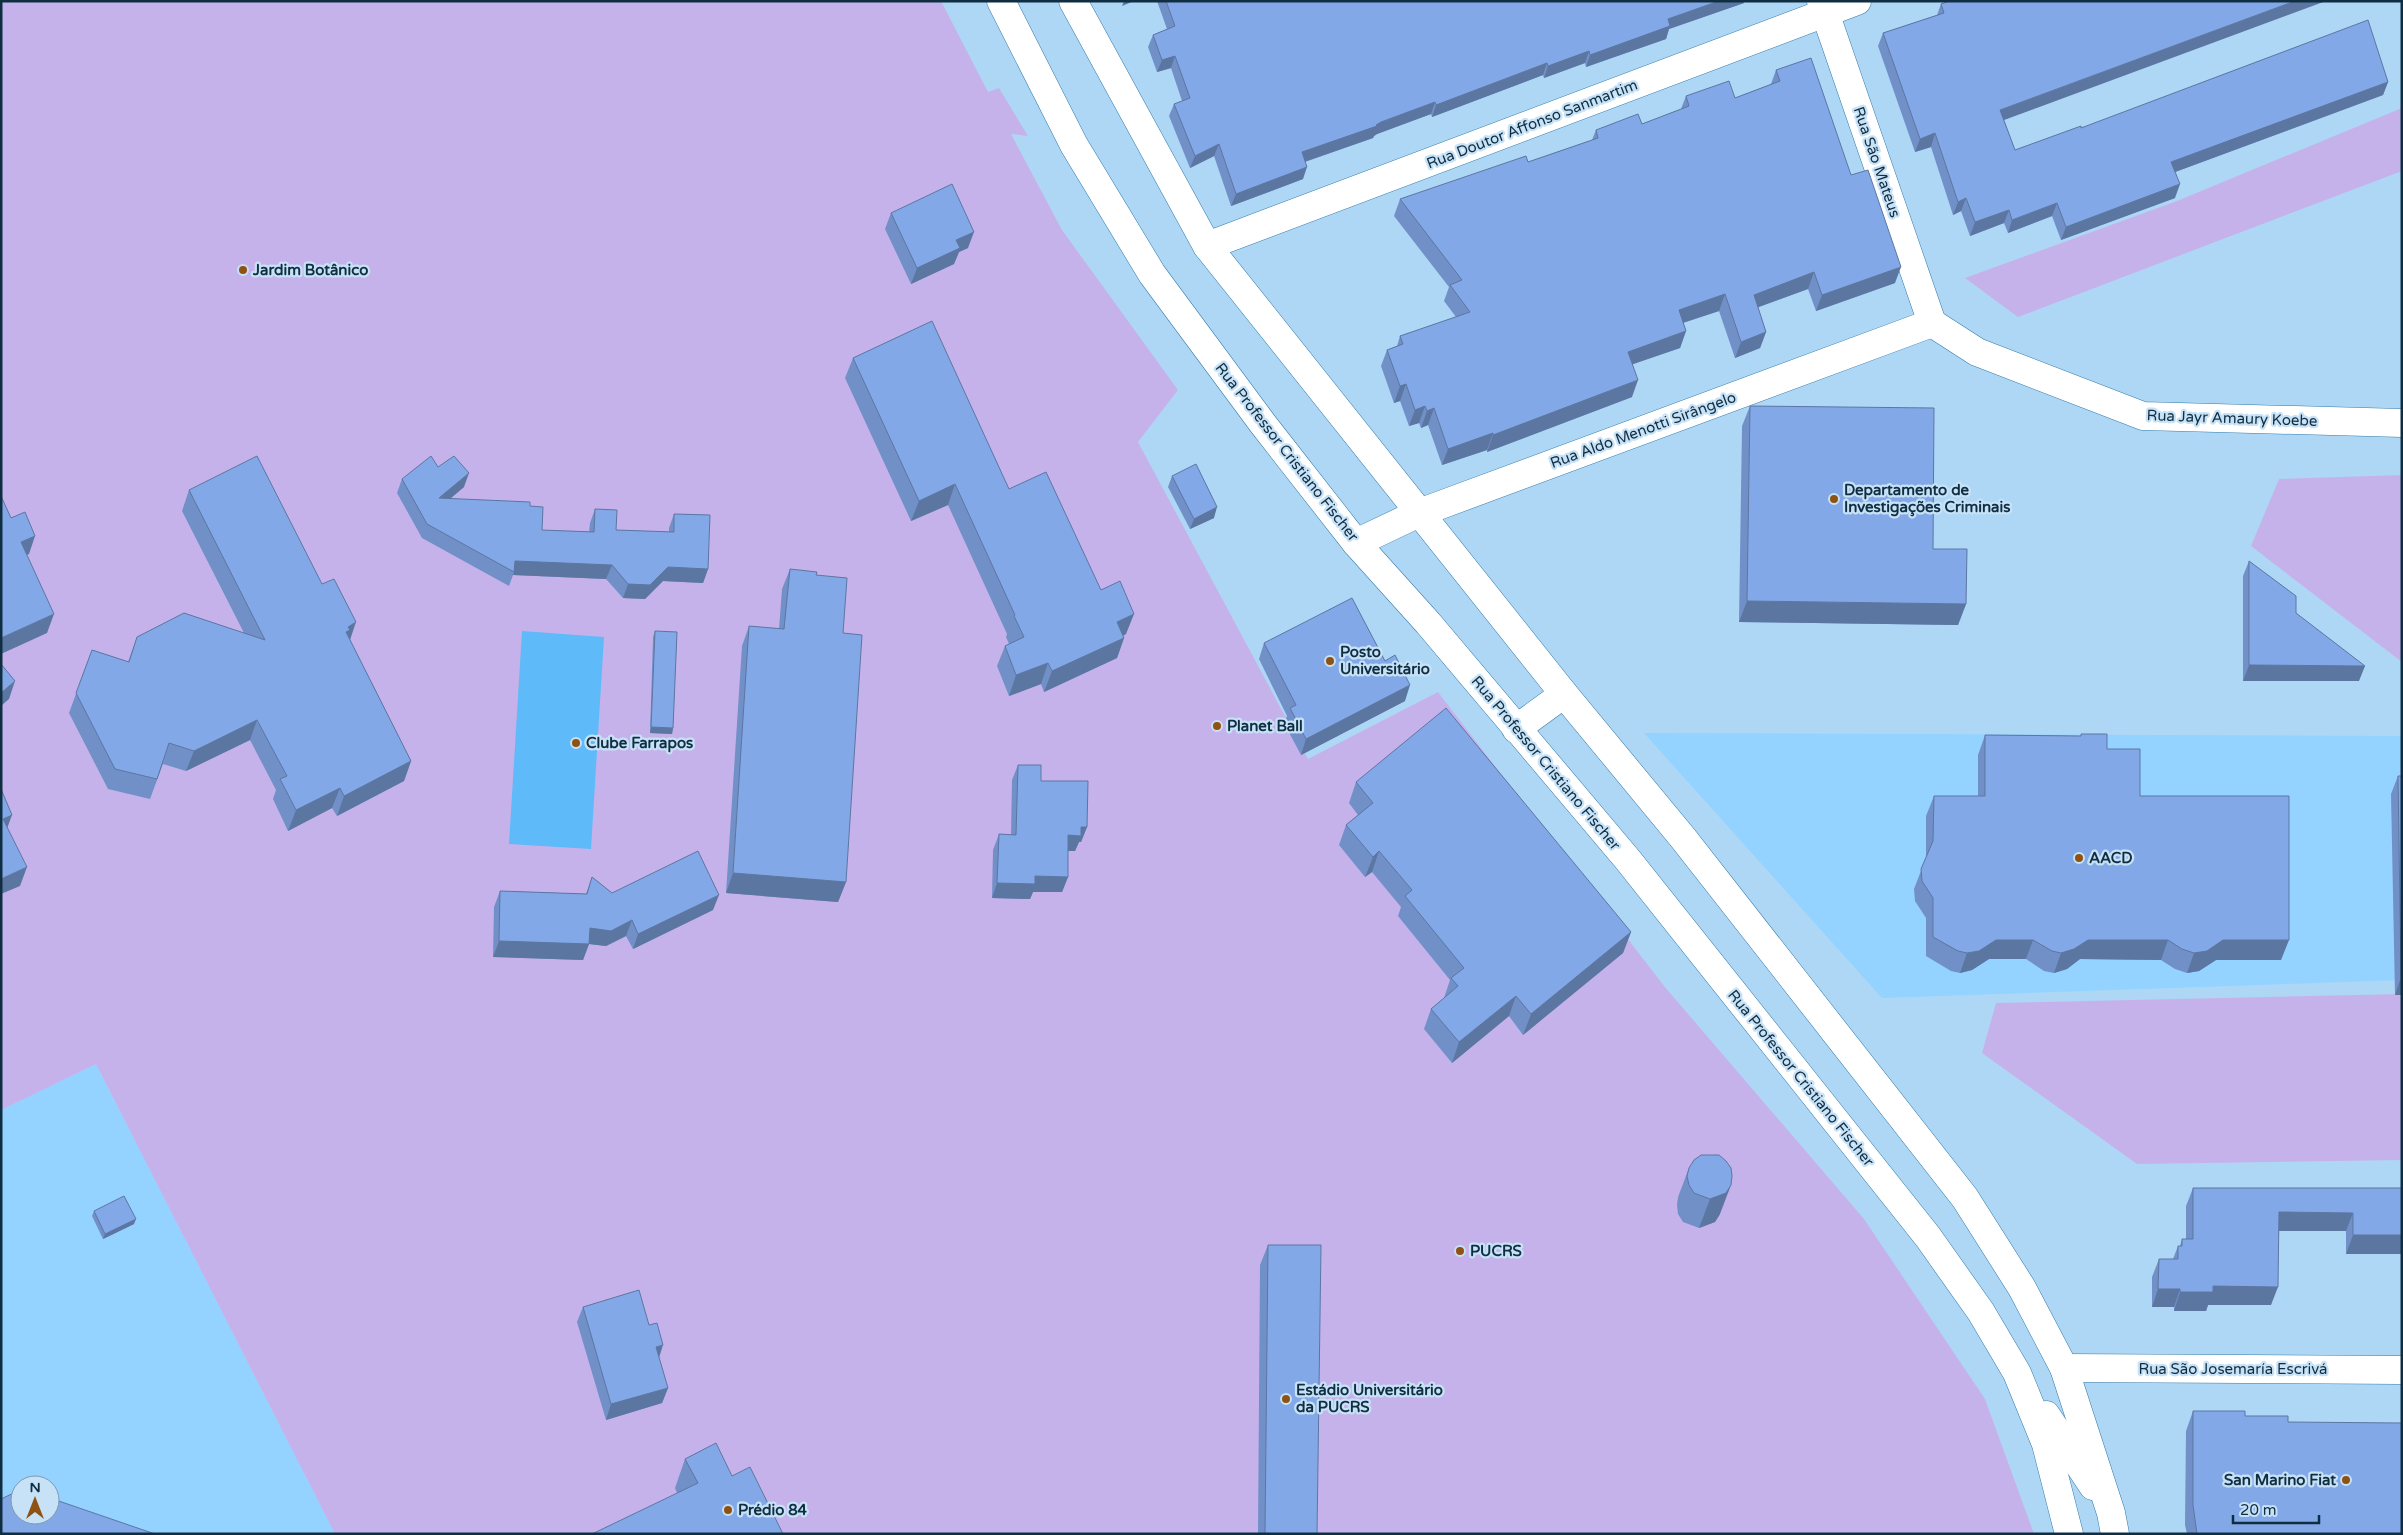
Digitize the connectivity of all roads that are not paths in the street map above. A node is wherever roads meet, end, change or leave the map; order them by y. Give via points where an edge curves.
1 (1001, 1) edge
2 (1073, 1) edge
3 (1857, 1) edge
4 (1823, 7) edge
5 (1207, 246) junction
6 (1932, 323) junction
7 (2402, 423) edge
8 (1419, 513) junction
9 (1356, 543) junction
10 (1564, 694) junction
11 (1516, 729) junction
12 (2064, 1368) junction
13 (2402, 1370) edge
14 (2017, 1373) junction
15 (2113, 1523) edge
16 (2069, 1534) edge

1 - 9 main road, Rua Professor Cristiano Fischer via 1074,145 1152,274
2 - 5 main road
3 - 4 main road, Rua Doutor Affonso Sanmartim
4 - 5 main road, Rua Doutor Affonso Sanmartim
4 - 6 main road, Rua São Mateus
5 - 8 main road
6 - 7 main road, Rua Jayr Amaury Koebe via 1977,352 2144,416
6 - 8 main road, Rua Aldo Menotti Sirângelo
8 - 9 main road, Rua Aldo Menotti Sirângelo
8 - 10 main road
9 - 11 main road, Rua Professor Cristiano Fischer
10 - 11 main road
10 - 12 main road via 1682,838 1965,1198 2022,1288
11 - 14 main road, Rua Professor Cristiano Fischer via 1628,860 1928,1237 1981,1312
12 - 13 main road, Rua São Josemaría Escrivá
12 - 15 main road
14 - 15 main road
14 - 16 main road, Rua Professor Cristiano Fischer via 2046,1444

